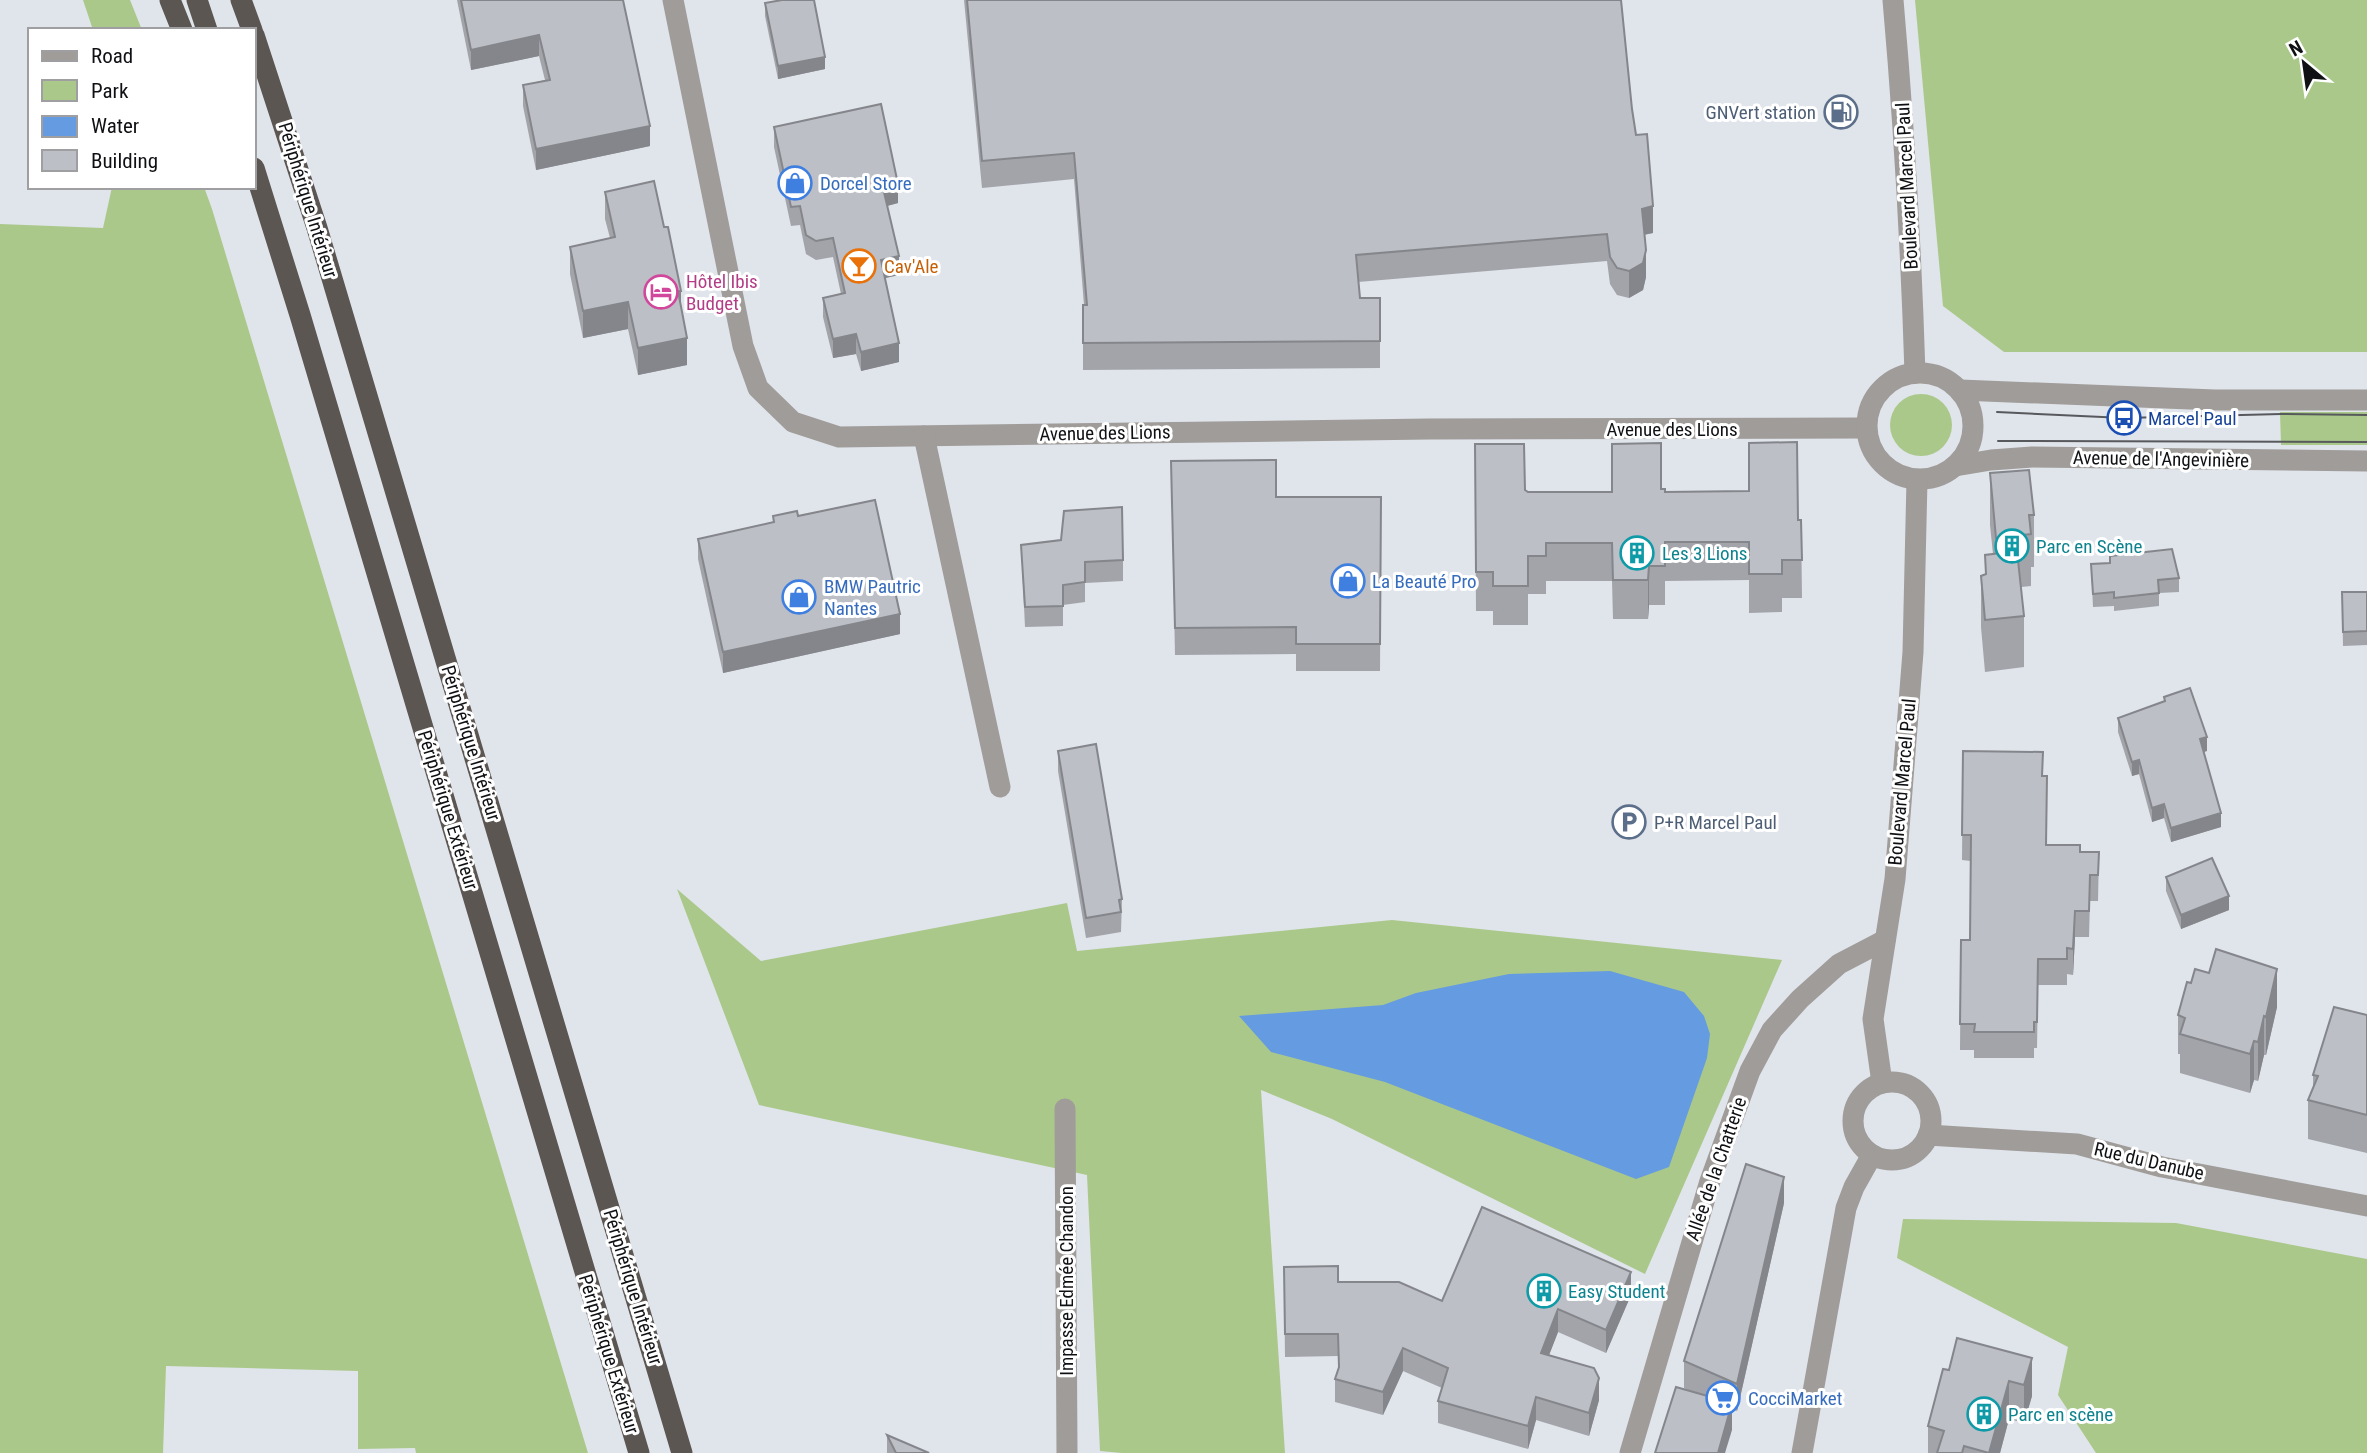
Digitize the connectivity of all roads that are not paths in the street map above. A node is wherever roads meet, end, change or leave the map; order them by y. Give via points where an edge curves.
1 (170, 0) edge
2 (197, 0) edge
3 (241, 0) edge
4 (673, 0) edge
5 (1893, 0) edge
6 (181, 28) edge
7 (206, 28) edge
8 (251, 28) edge
9 (256, 42) edge
10 (256, 174) edge
11 (1915, 373) junction
12 (1960, 390) junction
13 (2367, 400) edge
14 (1867, 428) junction
15 (924, 436) junction
16 (2367, 461) edge
17 (1955, 466) junction
18 (1917, 480) junction
19 (1000, 787) dead end
20 (1885, 940) junction
21 (1882, 1083) junction
22 (1065, 1110) dead end
23 (1928, 1135) junction
24 (1872, 1155) junction
25 (2367, 1206) edge
26 (639, 1453) edge
27 (682, 1453) edge
28 (1067, 1453) edge
29 (1630, 1453) edge
30 (1801, 1453) edge

1 - 6 highway
2 - 7 highway
3 - 8 highway
4 - 15 street, Avenue des Lions via 743,346 758,388 793,422 839,437
5 - 11 street, Boulevard Marcel Paul via 1903,109
9 - 27 highway, Périphérique Intérieur via 335,288
10 - 26 highway, Périphérique Extérieur
11 - 12 street via 1939,376
11 - 14 street via 1882,389 1870,408
12 - 13 street via 2215,400
12 - 17 street via 1972,412 1974,429 1969,447
14 - 15 street, Avenue des Lions
14 - 18 street via 1870,446 1879,460 1893,472
15 - 19 street
16 - 17 street, Avenue de l'Angevinière via 2032,457
17 - 18 street via 1938,477
18 - 20 street, Boulevard Marcel Paul via 1913,652 1895,879
20 - 21 street, Boulevard Marcel Paul via 1872,1019
20 - 29 street, Allée de la Chatterie via 1839,964 1800,999 1772,1030 1750,1071 1710,1181
21 - 23 street via 1899,1082 1926,1101 1931,1118
21 - 24 street via 1857,1101 1853,1116 1861,1146
22 - 28 street, Impasse Edmée Chandon
23 - 24 street via 1919,1149 1905,1158
23 - 25 street, Rue du Danube via 2077,1144 2162,1167
24 - 30 street via 1846,1208

